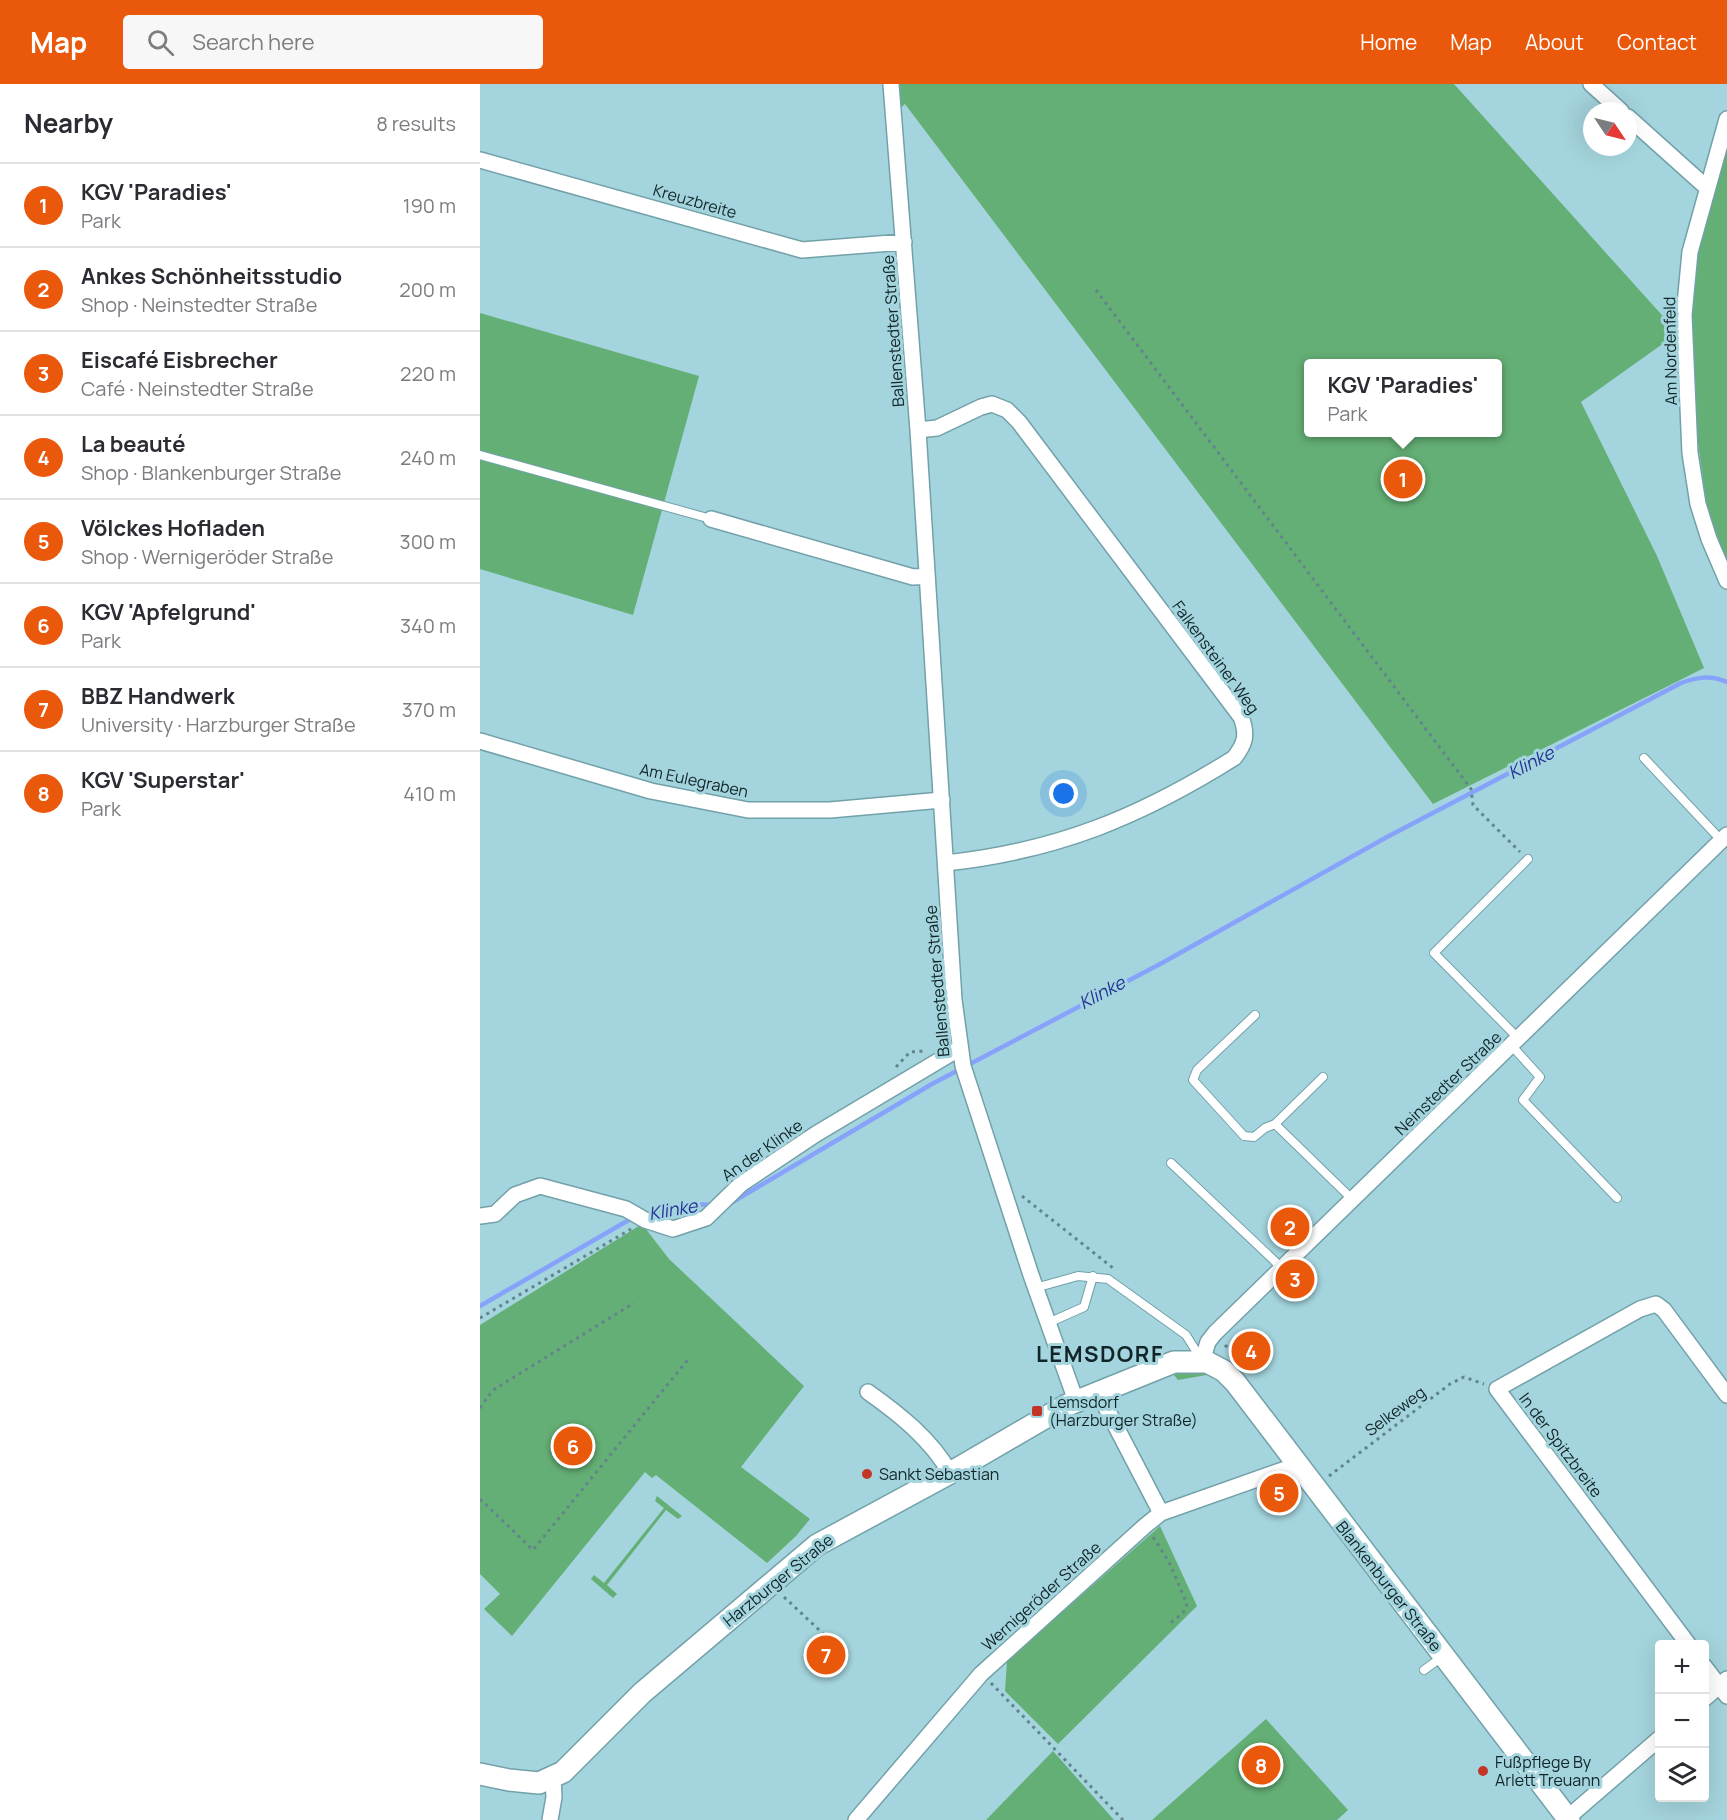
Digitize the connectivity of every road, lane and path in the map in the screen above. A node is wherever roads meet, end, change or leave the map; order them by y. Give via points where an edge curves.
1 (891, 84) edge
2 (1591, 84) edge
3 (1611, 102) edge
4 (1727, 119) edge
5 (1637, 125) edge
6 (480, 160) edge
7 (1706, 187) junction
8 (904, 242) junction
9 (1096, 290) dead end
10 (918, 430) junction
11 (480, 455) edge
12 (711, 519) joint
13 (927, 576) junction
14 (1727, 581) edge
15 (480, 741) edge
16 (1644, 758) dead end
17 (942, 800) junction
18 (1724, 837) edge
19 (1528, 859) joint
20 (946, 863) junction
21 (1255, 1015) dead end
22 (1515, 1043) junction
23 (961, 1053) junction
24 (1323, 1077) dead end
25 (1275, 1124) junction
26 (1171, 1163) dead end
27 (1004, 1191) junction
28 (1617, 1198) dead end
29 (1353, 1200) junction
30 (480, 1216) edge
31 (645, 1220) junction
32 (1114, 1269) dead end
33 (1282, 1269) junction
34 (1093, 1276) junction
35 (1035, 1288) junction
36 (634, 1304) dead end
37 (480, 1318) edge
38 (1048, 1323) junction
39 (690, 1357) dead end
40 (1202, 1361) junction
41 (1497, 1389) junction
42 (867, 1392) dead end
43 (1098, 1392) junction
44 (1727, 1395) edge
45 (1076, 1401) junction
46 (480, 1408) edge
47 (1297, 1465) junction
48 (950, 1473) junction
49 (1314, 1488) junction
50 (480, 1499) edge
51 (1161, 1513) junction
52 (1146, 1525) junction
53 (792, 1605) dead end
54 (1168, 1625) dead end
55 (1685, 1640) edge
56 (832, 1642) dead end
57 (1443, 1656) junction
58 (1424, 1670) dead end
59 (1709, 1671) edge
60 (981, 1674) junction
61 (1724, 1687) edge
62 (1709, 1696) edge
63 (1655, 1742) edge
64 (480, 1774) edge
65 (553, 1779) junction
66 (1567, 1819) edge
67 (550, 1820) edge
68 (856, 1820) edge
69 (1123, 1820) edge

1 - 8 street, Ballenstedter Straße
2 - 3 street
4 - 7 street, Am Nordenfeld
5 - 7 street
6 - 8 street, Kreuzbreite via 802,250
7 - 14 street, Am Nordenfeld via 1690,252 1684,315 1690,453 1698,504
8 - 10 street, Ballenstedter Straße
9 - 19 path via 1471,789 1473,805
10 - 13 street, Ballenstedter Straße
10 - 20 street, Falkensteiner Weg via 937,428 992,404 1007,410 1234,708 1246,730 1244,745 1233,758 1144,811 996,858
11 - 12 lane
12 - 13 street via 913,577
13 - 17 street, Ballenstedter Straße
15 - 17 street, Am Eulegraben via 651,792 748,810 831,810
16 - 18 lane
17 - 20 street, Ballenstedter Straße
18 - 22 street, Neinstedter Straße
19 - 22 lane via 1434,953
20 - 23 street, Ballenstedter Straße
21 - 25 lane via 1197,1070 1193,1080 1244,1136 1254,1137
22 - 28 lane via 1540,1077 1523,1100
22 - 29 street, Neinstedter Straße
23 - 27 street, Ballenstedter Straße
23 - 31 street, An der Klinke via 816,1134 731,1192 706,1218 673,1229
24 - 25 lane
25 - 29 lane
26 - 33 lane
27 - 32 path via 1014,1189
27 - 35 street, Ballenstedter Straße
29 - 33 street, Neinstedter Straße
30 - 31 street, An der Klinke via 495,1214 515,1195 540,1186 626,1209
31 - 37 path
33 - 40 street, Neinstedter Straße via 1210,1338
34 - 35 lane via 1066,1278
34 - 38 lane via 1084,1307
34 - 40 lane via 1123,1288 1186,1335
35 - 38 street, Ballenstedter Straße
36 - 46 path via 493,1390
38 - 45 street, Ballenstedter Straße
39 - 50 path via 533,1550
40 - 43 street, Harzburger Straße via 1173,1362
40 - 47 street, Blankenburger Straße via 1215,1365 1231,1378
41 - 44 street, In der Spitzbreite via 1640,1309 1656,1304
41 - 49 path, Selkeweg via 1464,1377 1450,1384
41 - 55 street, In der Spitzbreite
42 - 48 street via 902,1415
43 - 45 street, Harzburger Straße
43 - 51 street
45 - 48 street, Harzburger Straße
47 - 49 street, Blankenburger Straße
47 - 51 street, Wernigeröder Straße
48 - 65 street, Harzburger Straße via 841,1530 806,1553 642,1693 578,1760
49 - 57 street, Blankenburger Straße
51 - 52 street, Wernigeröder Straße
52 - 54 path via 1169,1562 1187,1604 1183,1613
52 - 60 street, Wernigeröder Straße
53 - 56 path
57 - 58 lane
57 - 66 street, Blankenburger Straße
59 - 61 street
60 - 68 street, Wernigeröder Straße
60 - 69 path
61 - 62 street
63 - 66 street
64 - 65 street via 526,1783
65 - 67 street

